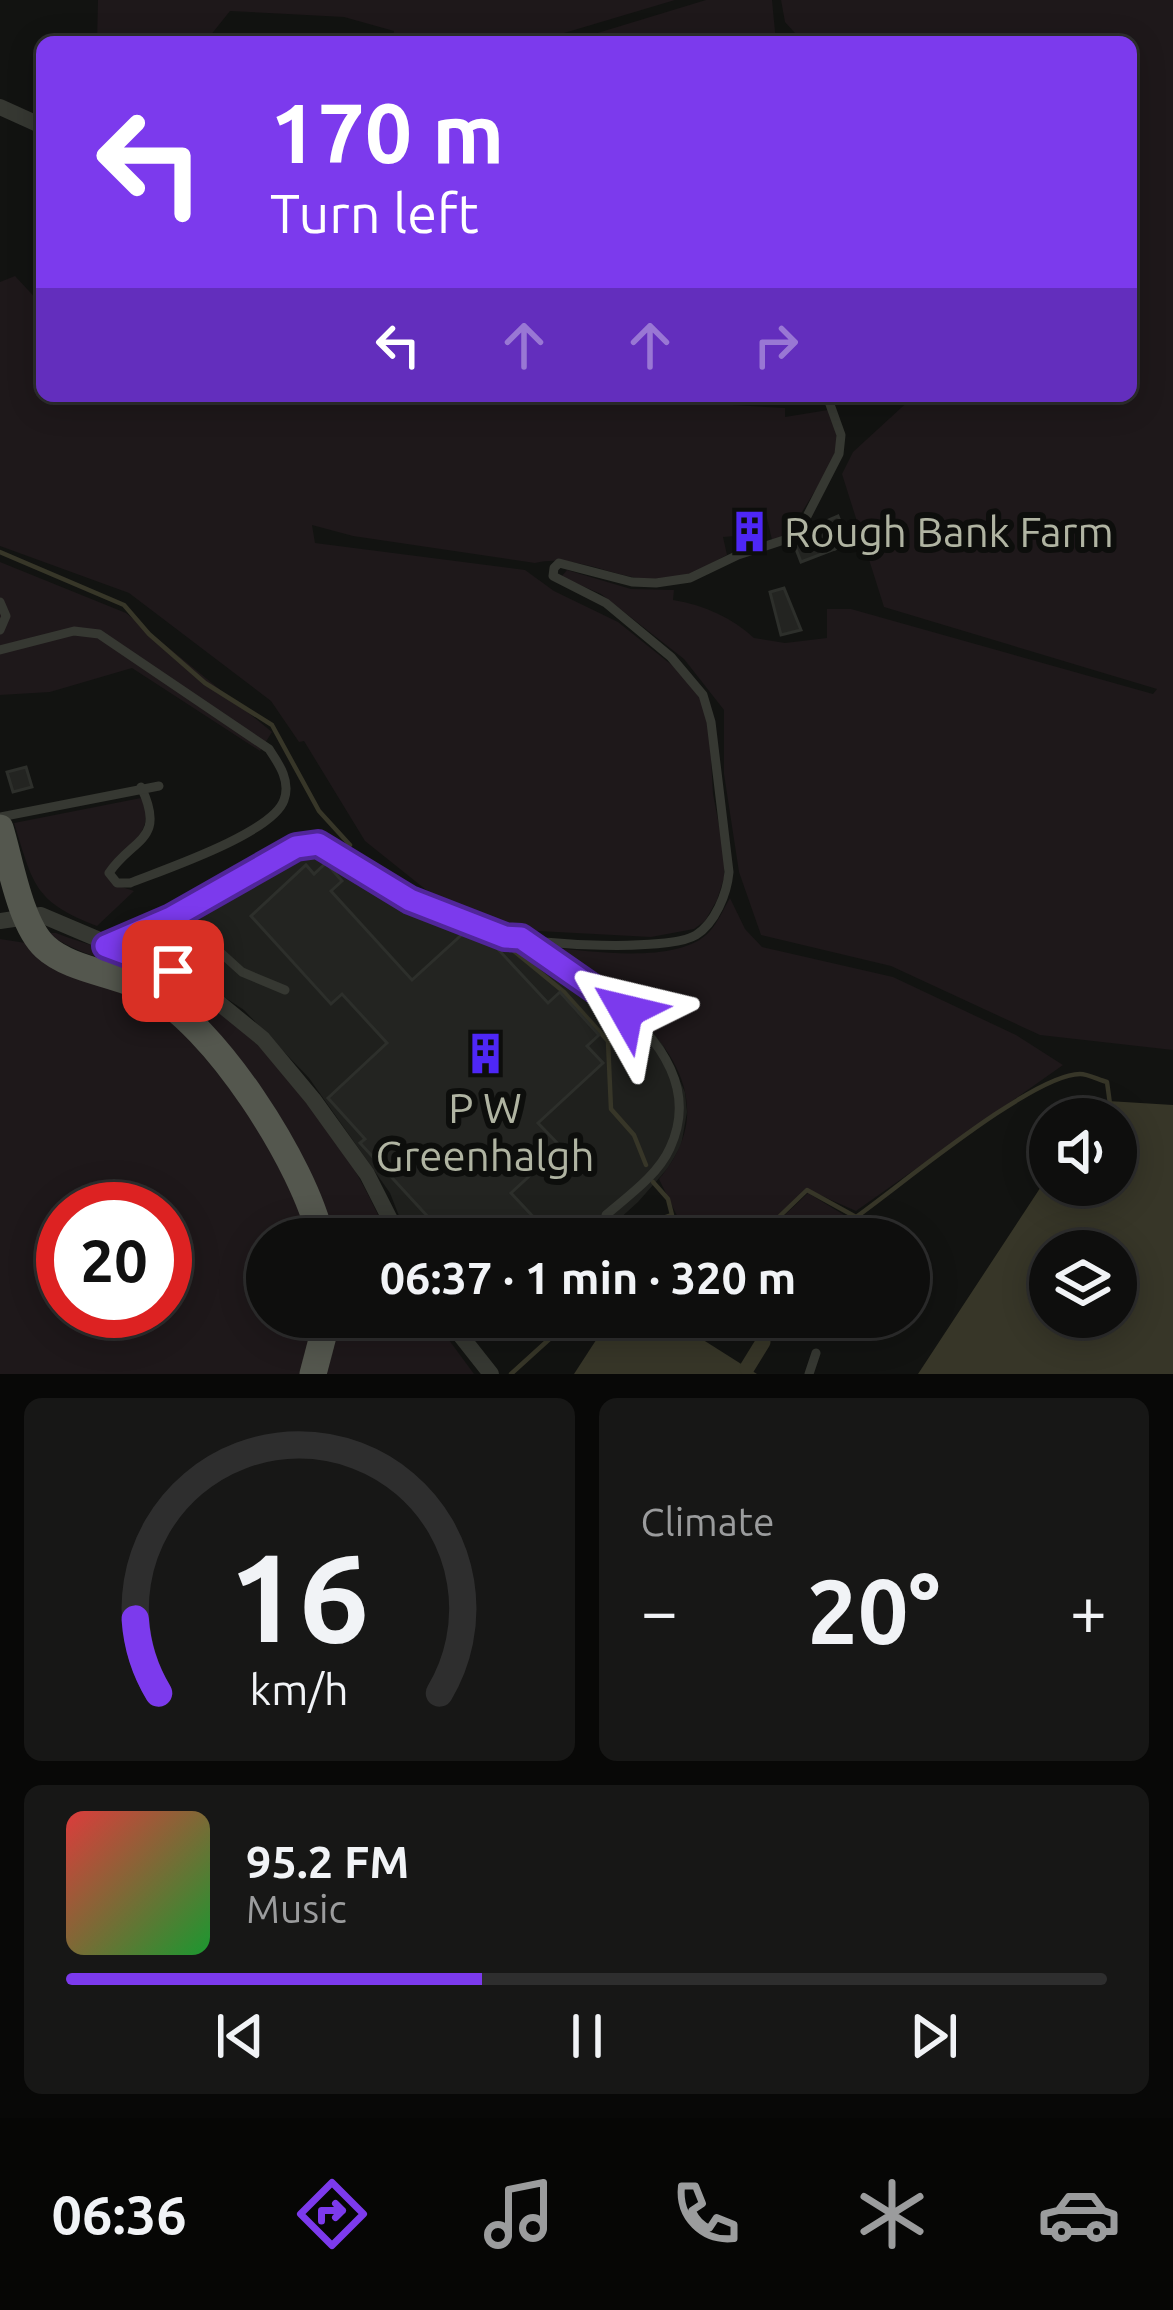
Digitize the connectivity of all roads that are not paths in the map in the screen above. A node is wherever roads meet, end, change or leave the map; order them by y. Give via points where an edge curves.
1 (0, 107) edge
2 (36, 123) edge
3 (829, 402) edge
4 (0, 602) edge
5 (0, 630) edge
6 (0, 650) edge
7 (159, 786) dead end
8 (141, 787) junction
9 (0, 817) edge
10 (0, 828) edge
11 (178, 914) junction
12 (14, 920) edge
13 (521, 938) junction
14 (106, 946) junction
15 (285, 990) dead end
16 (606, 1215) dead end
17 (313, 1218) edge
18 (389, 1218) edge
19 (322, 1338) edge
20 (463, 1338) edge
21 (816, 1353) dead end
22 (313, 1374) edge
23 (491, 1374) edge
24 (809, 1374) edge

1 - 2 street
3 - 13 lane via 839,454 787,539 679,581 632,582 560,562 554,568 560,582 607,603 670,656 710,710 729,872 709,924 665,944
4 - 5 lane
6 - 8 lane via 74,631 99,634 268,749 283,770 286,799 238,837 117,883 113,865 149,827
7 - 8 lane
8 - 9 lane
10 - 12 main road
11 - 13 lane via 296,847 318,844 410,900
11 - 14 lane
11 - 15 lane via 242,972
12 - 14 street via 41,915
12 - 17 main road via 47,949 147,989 190,1020 285,1150
13 - 16 lane via 626,1011 660,1047 675,1089 679,1123 668,1153
14 - 18 street via 173,971 263,1039 367,1174
19 - 22 main road
20 - 23 street
21 - 24 lane

